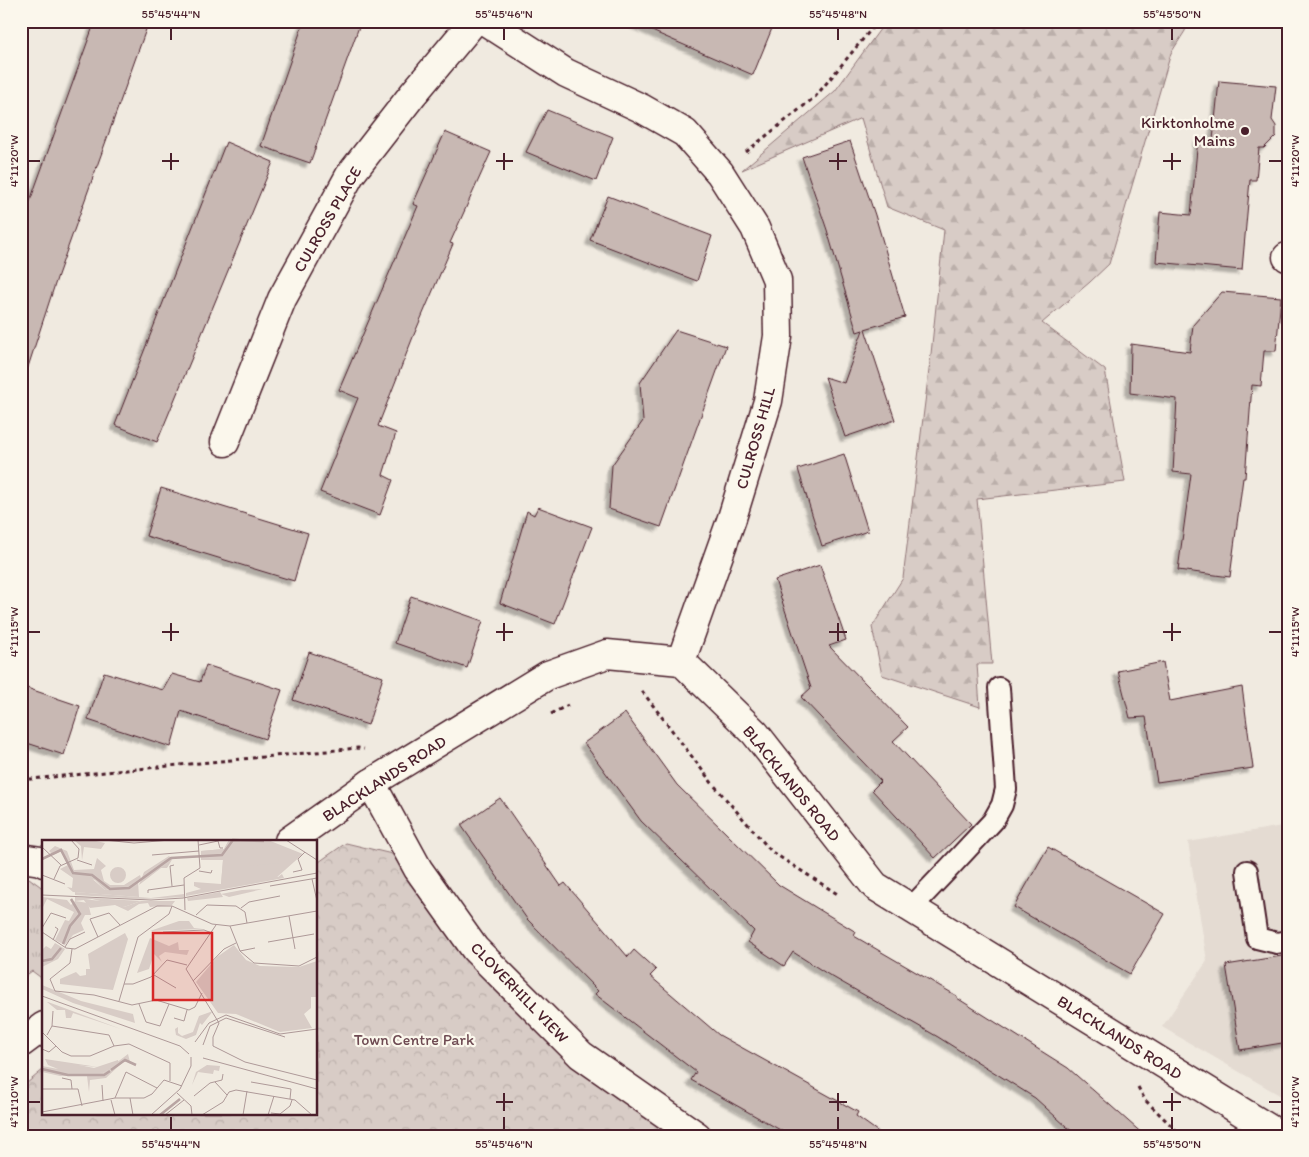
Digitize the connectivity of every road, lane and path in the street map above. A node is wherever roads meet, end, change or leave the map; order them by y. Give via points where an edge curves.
1 (474, 21) edge
2 (486, 21) edge
3 (878, 21) edge
4 (720, 173) junction
5 (225, 442) dead end
6 (681, 661) junction
7 (1000, 688) dead end
8 (574, 702) dead end
9 (548, 716) dead end
10 (411, 758) junction
11 (21, 780) edge
12 (371, 783) junction
13 (290, 840) edge
14 (21, 858) edge
15 (42, 862) edge
16 (1247, 871) dead end
17 (911, 908) junction
18 (1288, 942) edge
19 (42, 1027) edge
20 (21, 1043) edge
21 (1136, 1085) dead end
22 (697, 1136) edge
23 (1182, 1136) edge
24 (1281, 1136) edge

1 - 5 street, CULROSS PLACE via 350,174 282,299
2 - 4 street, CULROSS HILL via 566,73 642,108 685,133
3 - 4 path via 815,97
4 - 6 street, CULROSS HILL via 755,228 777,280 778,336 768,402 732,518
6 - 10 street, BLACKLANDS ROAD via 607,654 548,676
6 - 17 street, BLACKLANDS ROAD via 755,733 874,886
7 - 17 lane via 1006,789 1002,805 994,821
8 - 9 path
10 - 11 path via 358,748
10 - 12 street, BLACKLANDS ROAD
12 - 13 street, BLACKLANDS ROAD
12 - 22 street, CLOVERHILL VIEW via 418,869 475,949 581,1055
14 - 15 street
16 - 18 lane via 1257,938
17 - 24 street, BLACKLANDS ROAD
19 - 20 street
21 - 23 path via 1146,1100

